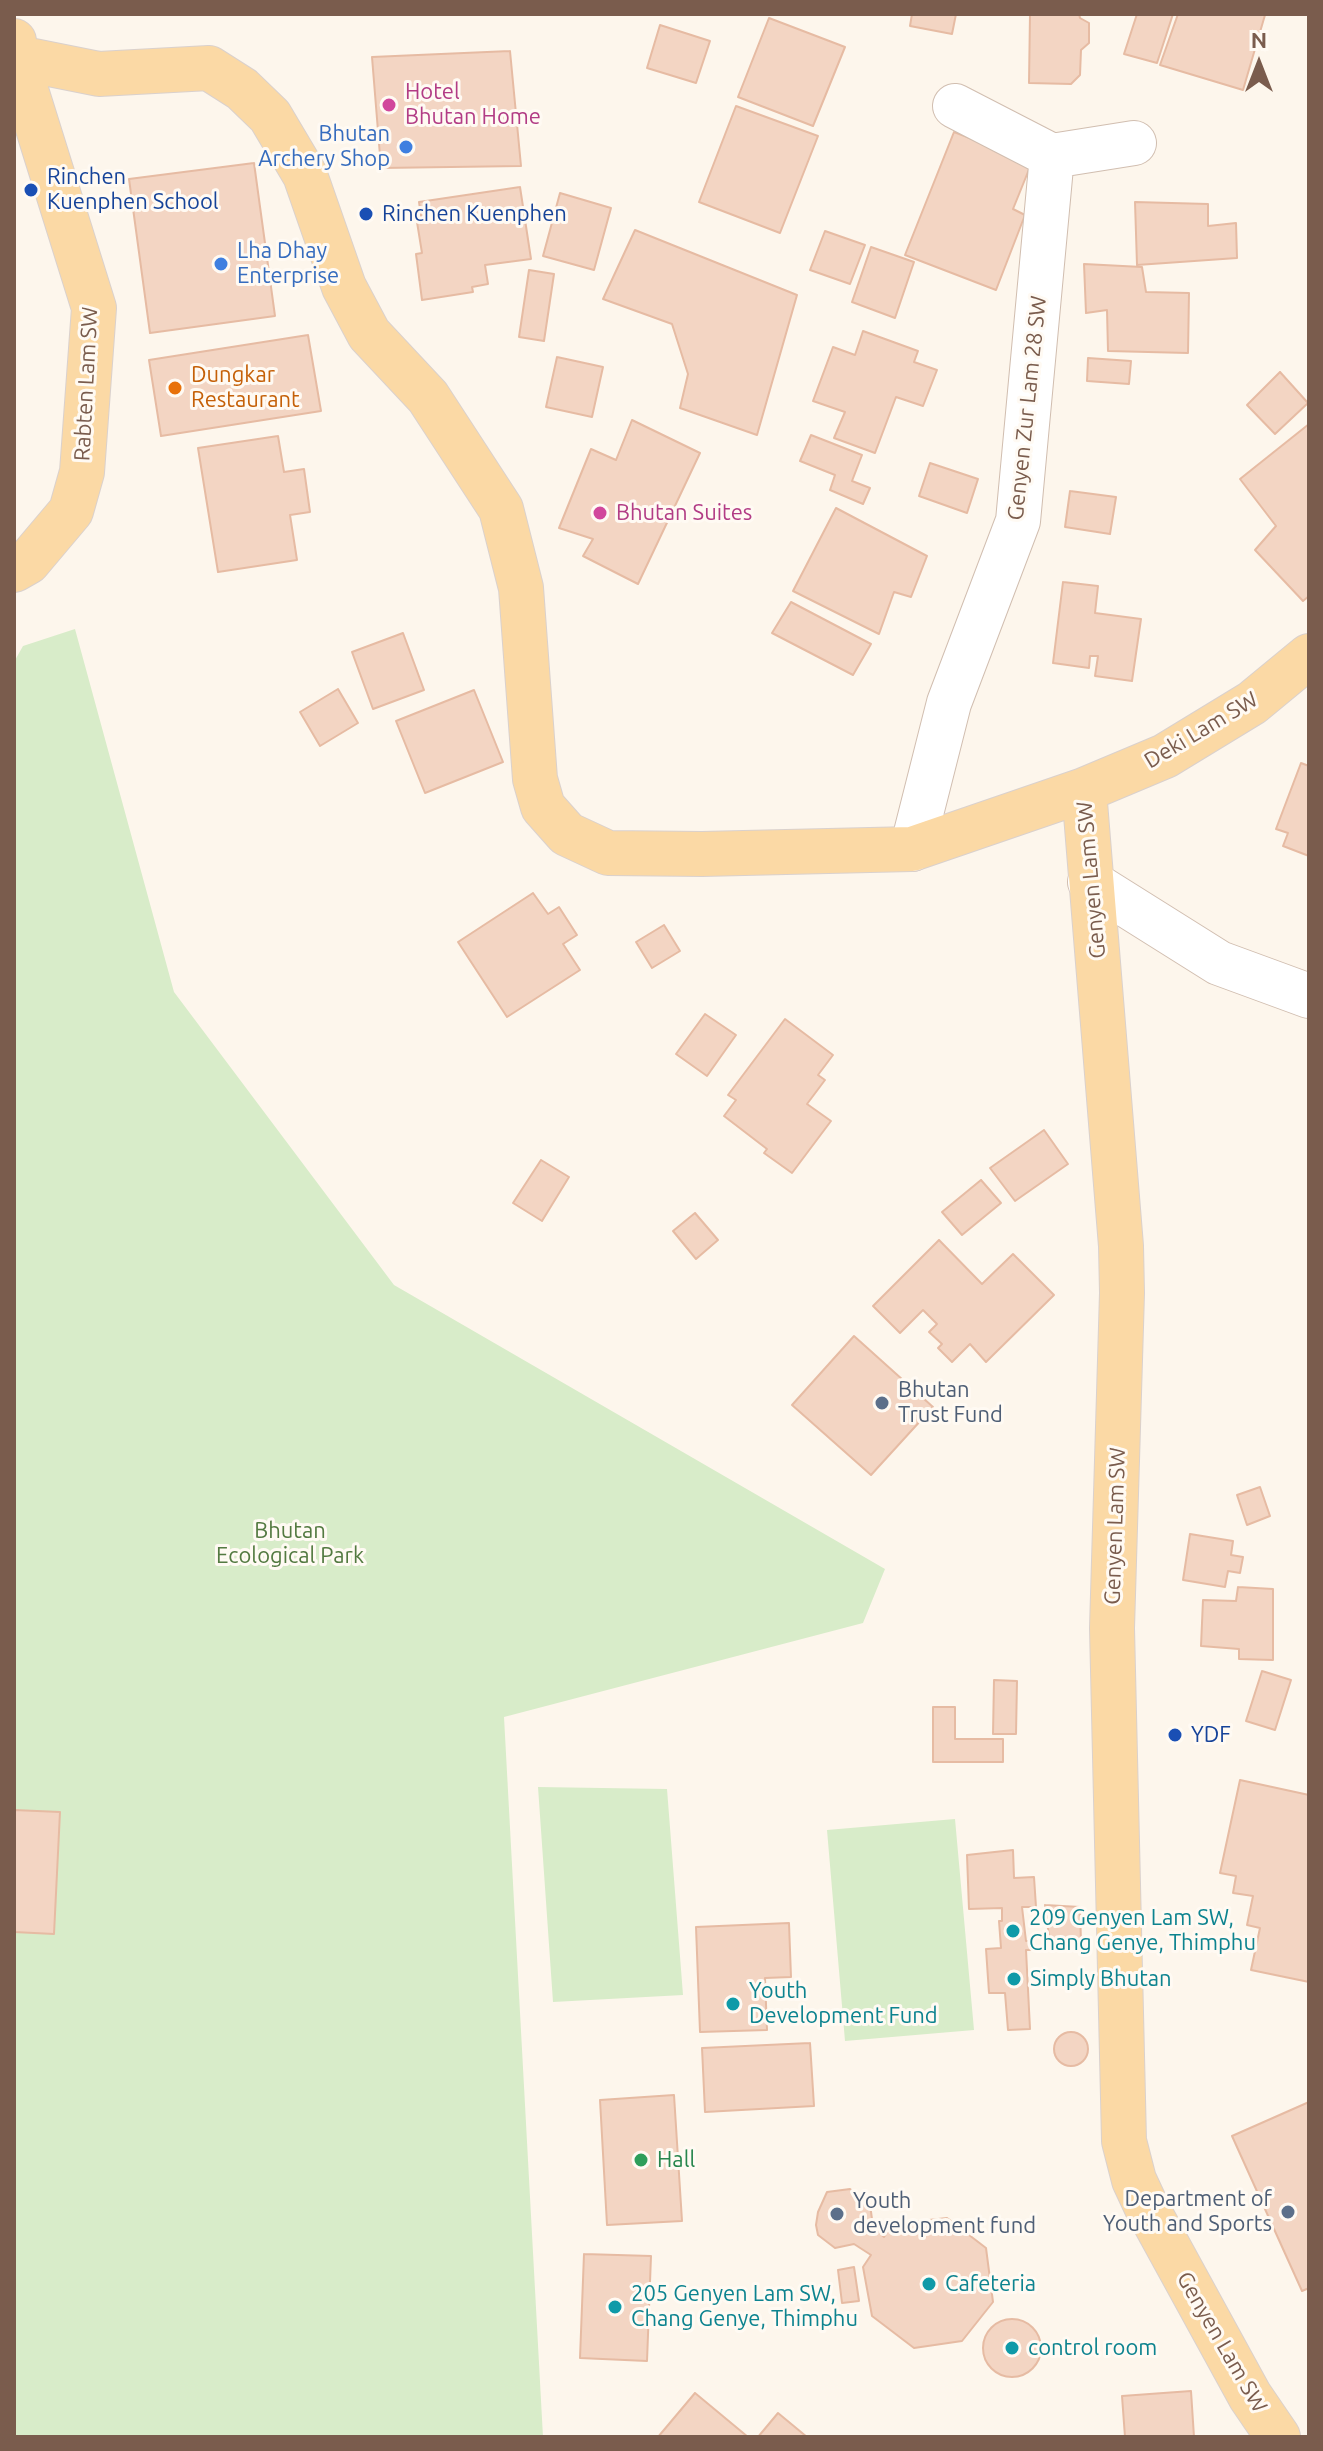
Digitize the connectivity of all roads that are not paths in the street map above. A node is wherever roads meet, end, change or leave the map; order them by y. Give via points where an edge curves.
1 (15, 52) edge
2 (955, 106) dead end
3 (1134, 143) dead end
4 (1052, 156) junction
5 (14, 570) edge
6 (1309, 656) edge
7 (1084, 790) junction
8 (912, 849) junction
9 (1090, 882) junction
10 (1309, 996) edge
11 (1278, 2437) edge

1 - 5 main road, Rabten Lam SW via 94,308 82,472 71,511 28,562
1 - 8 main road, Genyen Lam SW via 99,74 209,68 270,116 305,175 344,287 369,334 428,397 501,509 521,588 535,779 543,807 567,834 608,853
2 - 4 street
3 - 4 street
4 - 8 street, Genyen Zur Lam 28 SW via 1018,521 949,703
6 - 7 main road, Deki Lam SW via 1252,703 1165,756
7 - 8 main road, Genyen Lam SW
7 - 9 main road, Genyen Lam SW
9 - 10 street via 1219,963
9 - 11 main road, Genyen Lam SW via 1121,1246 1112,1628 1124,2141 1147,2208

